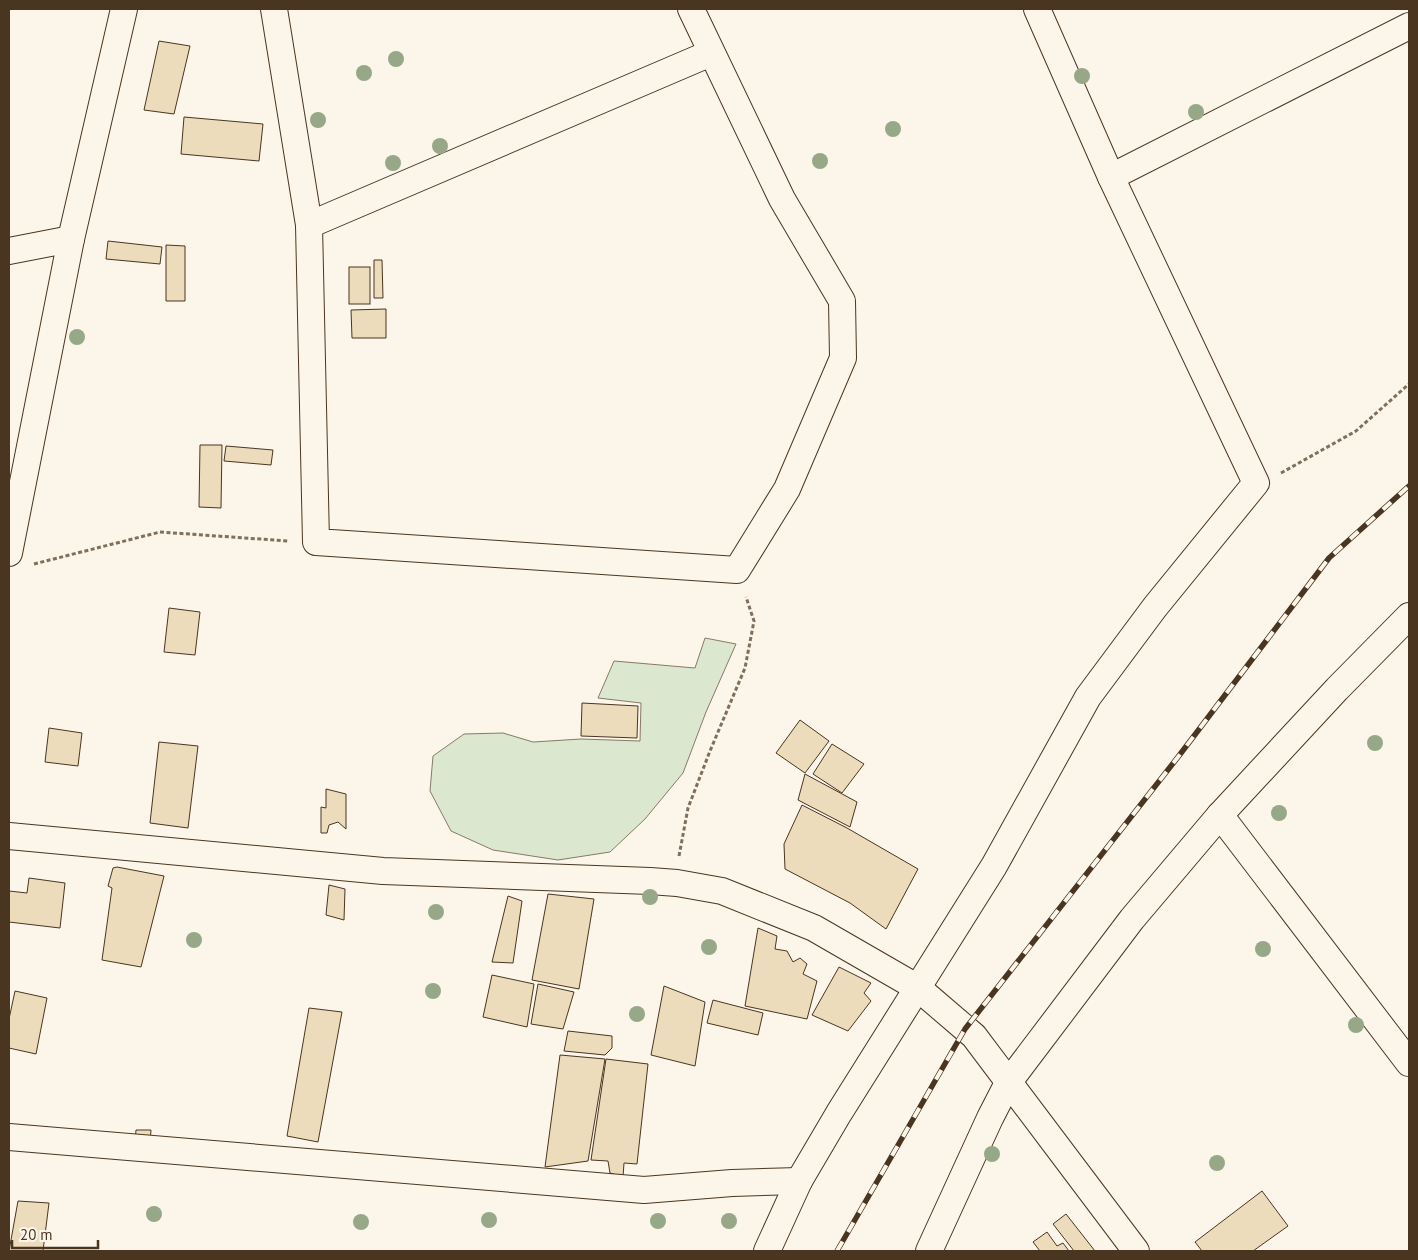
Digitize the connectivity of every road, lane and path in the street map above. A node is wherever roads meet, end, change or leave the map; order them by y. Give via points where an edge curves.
1 (124, 9) edge
2 (274, 9) edge
3 (691, 9) edge
4 (1037, 9) edge
5 (1405, 25) edge
6 (711, 53) junction
7 (1111, 178) junction
8 (309, 225) junction
9 (71, 239) junction
10 (9, 251) edge
11 (1409, 384) edge
12 (1256, 483) junction
13 (316, 542) junction
14 (18, 559) edge
15 (737, 570) junction
16 (1409, 616) edge
17 (1220, 815) junction
18 (9, 836) edge
19 (677, 883) junction
20 (918, 988) junction
21 (1409, 1063) edge
22 (1008, 1082) junction
23 (9, 1137) edge
24 (799, 1181) junction
25 (767, 1251) edge
26 (929, 1251) edge
27 (1136, 1251) edge

1 - 9 street
2 - 8 street
3 - 6 street
4 - 7 street
5 - 7 street
6 - 8 street
6 - 15 street via 782,199 842,301 843,358 787,489
7 - 12 street
8 - 13 street
9 - 10 street
9 - 14 street
11 - 12 path via 1356,431 1272,478
12 - 20 street via 1155,607 1088,697 994,866
13 - 14 path via 160,532
13 - 15 street
15 - 19 path via 754,622 745,668 688,808
16 - 17 street
17 - 21 street
17 - 22 street via 1132,919
18 - 19 street via 383,871
19 - 20 street via 722,891 814,928
20 - 22 street via 974,1036
20 - 24 street
22 - 26 street
22 - 27 street
23 - 24 street via 644,1190
24 - 25 street

